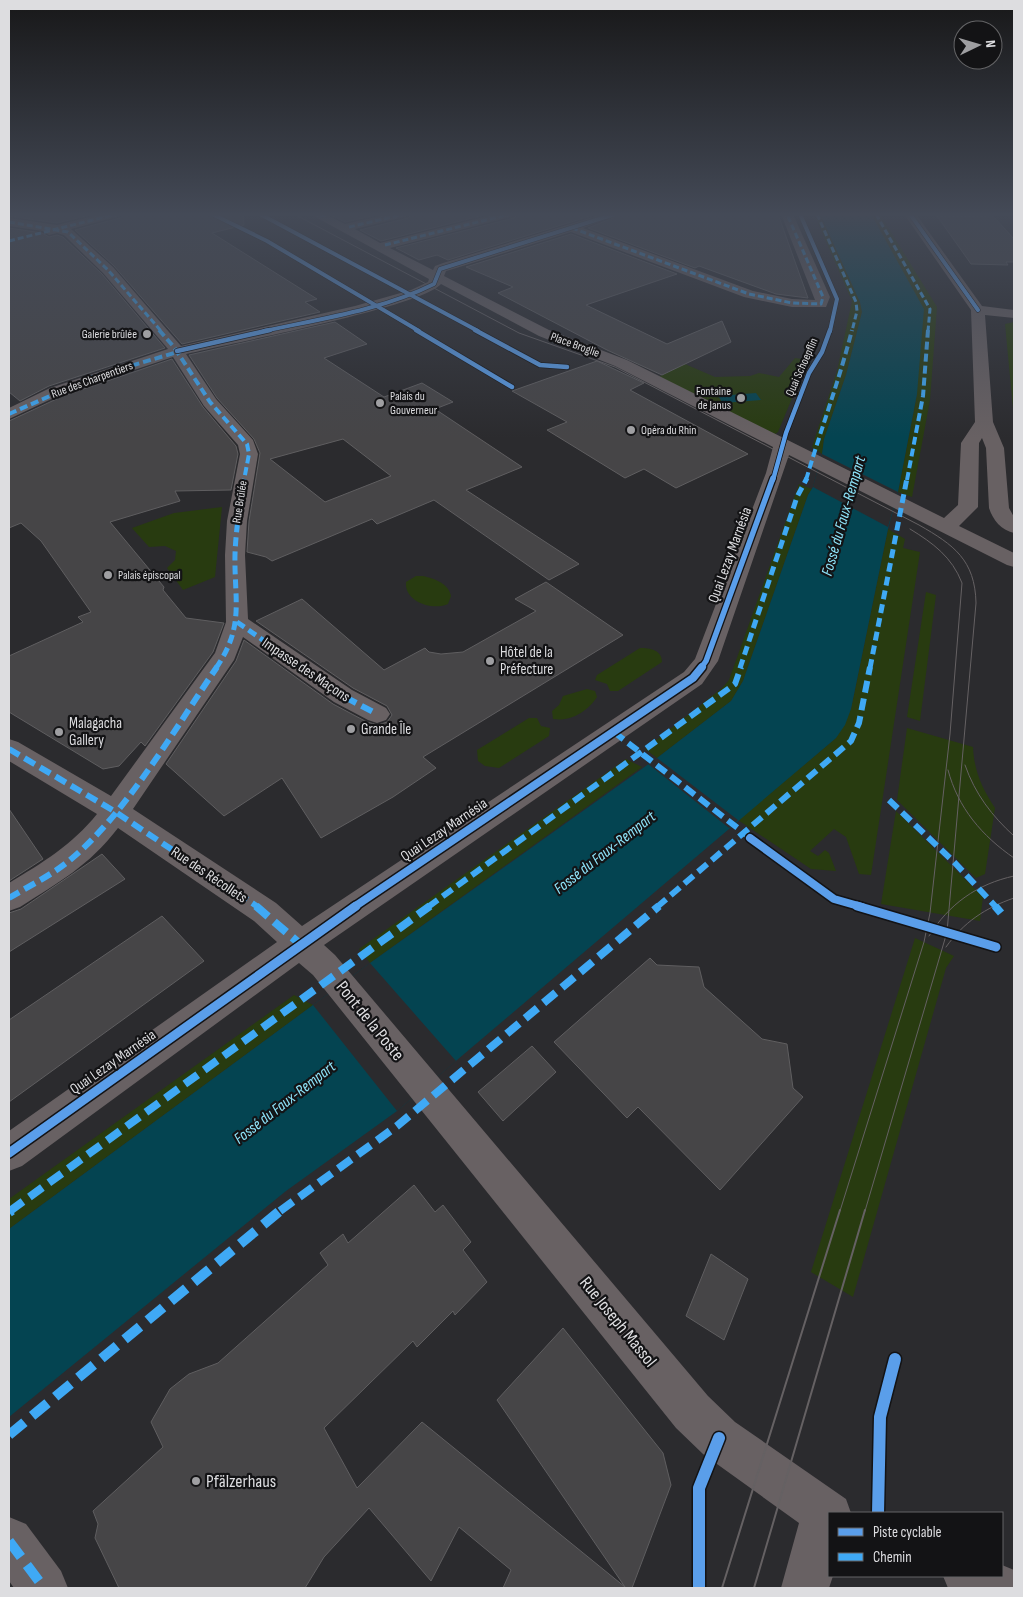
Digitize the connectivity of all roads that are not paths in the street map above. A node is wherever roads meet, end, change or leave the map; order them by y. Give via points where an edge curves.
1 (124, 289) edge
2 (425, 289) edge
3 (459, 289) edge
4 (738, 289) edge
5 (819, 289) edge
6 (963, 289) edge
7 (978, 310) junction
8 (1014, 314) edge
9 (177, 352) junction
10 (9, 414) edge
11 (984, 422) junction
12 (783, 445) junction
13 (946, 527) junction
14 (1014, 527) edge
15 (1014, 561) edge
16 (238, 622) junction
17 (377, 714) dead end
18 (9, 749) edge
19 (114, 811) junction
20 (9, 898) edge
21 (312, 954) junction
22 (437, 1102) joint
23 (9, 1153) edge
24 (827, 1515) edge
25 (9, 1541) edge
26 (970, 1577) edge
27 (44, 1588) edge
28 (804, 1588) edge
29 (998, 1588) edge

1 - 9 street, Rue Brûlée
2 - 9 street, Rue des Charpentiers via 358,310
3 - 12 street, Place Broglie via 559,340 622,363
4 - 5 street via 759,296 816,305 822,302
6 - 7 street
7 - 8 street
7 - 11 street
9 - 10 street, Rue des Charpentiers via 56,391
9 - 16 street, Rue Brûlée via 210,402 247,444 249,454 238,508 235,555
11 - 13 street via 970,443 968,507
11 - 14 street via 995,448 999,508 1002,517
12 - 13 street
12 - 21 street, Quai Lezay Marnésia via 706,661 693,678
13 - 15 street
16 - 17 street, Impasse des Maçons via 343,696
16 - 19 street, Rue Brûlée via 219,666
18 - 19 street, Rue des Récollets
19 - 20 street, Rue Brûlée via 94,838 69,861
19 - 21 street, Rue des Récollets via 265,912
21 - 22 street, Pont de la Poste
21 - 23 street, Quai Lezay Marnésia
22 - 24 street, Rue Joseph Massol via 692,1412 733,1449
24 - 28 street
25 - 27 street
26 - 29 street

